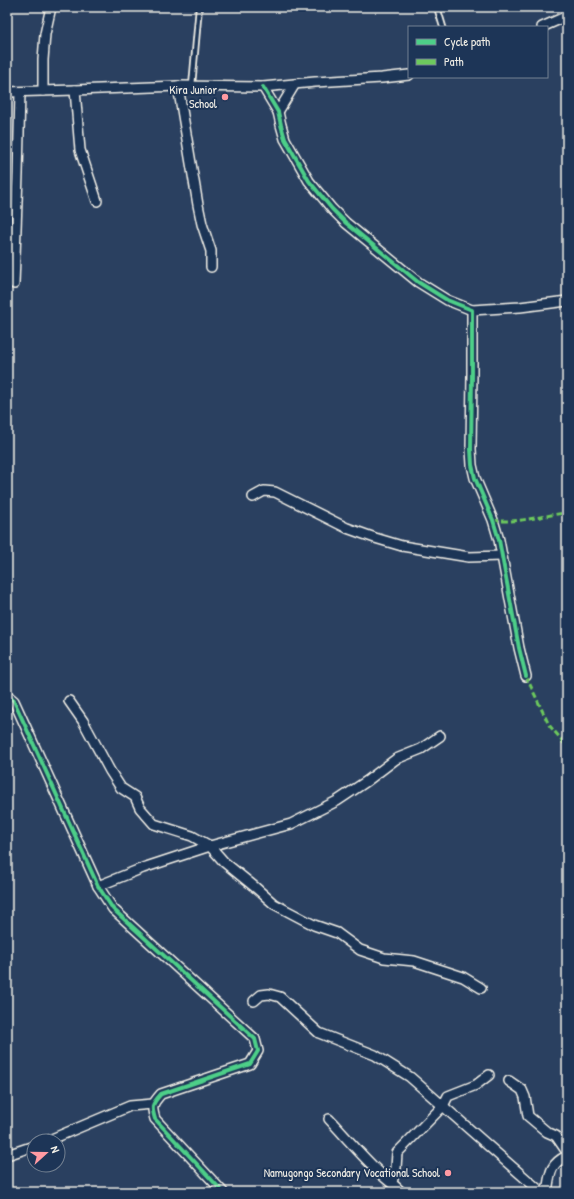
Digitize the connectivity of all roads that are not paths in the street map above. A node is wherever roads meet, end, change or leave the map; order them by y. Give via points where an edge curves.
1 (51, 7) edge
2 (199, 7) edge
3 (438, 7) edge
4 (567, 16) edge
5 (443, 26) edge
6 (544, 26) edge
7 (408, 75) edge
8 (295, 84) junction
9 (178, 86) junction
10 (192, 86) junction
11 (263, 87) junction
12 (75, 90) junction
13 (43, 91) junction
14 (7, 92) edge
15 (20, 92) junction
16 (278, 112) junction
17 (97, 201) dead end
18 (211, 267) dead end
19 (14, 284) dead end
20 (567, 301) edge
21 (472, 310) junction
22 (253, 497) dead end
23 (502, 556) junction
24 (526, 676) dead end
25 (7, 695) edge
26 (69, 701) dead end
27 (440, 736) dead end
28 (210, 846) junction
29 (98, 886) junction
30 (482, 988) dead end
31 (254, 1002) dead end
32 (489, 1075) dead end
33 (509, 1081) dead end
34 (153, 1104) junction
35 (443, 1106) junction
36 (329, 1119) dead end
37 (66, 1133) edge
38 (26, 1149) edge
39 (567, 1152) edge
40 (7, 1155) edge
41 (567, 1156) edge
42 (392, 1182) junction
43 (223, 1192) edge
44 (401, 1192) edge
45 (541, 1192) edge
46 (547, 1192) edge

1 - 13 street via 45,34
2 - 10 lane
3 - 5 lane
4 - 6 street
7 - 8 street
8 - 11 street
8 - 16 street
9 - 10 street
9 - 12 street
9 - 18 street via 198,205 211,251
10 - 11 street
11 - 16 street
12 - 13 street
12 - 17 street via 80,150
13 - 15 street
14 - 15 street
15 - 19 street
16 - 21 street via 285,138 309,181 346,223 418,282 448,300
20 - 21 street
21 - 23 street via 472,466 493,520
22 - 23 street via 264,491 275,492 347,528 402,546 469,557
23 - 24 street
25 - 29 street via 14,701
26 - 28 street via 120,788 135,796 140,808 154,824 192,836
27 - 28 street via 421,749 396,759 337,801 291,824
28 - 29 street
28 - 30 street via 224,862 274,904 314,925 337,933 360,950 384,958 414,961 463,978
29 - 34 street via 113,910 255,1039 258,1051 250,1064 161,1094
31 - 35 street via 261,995 280,997 319,1033 375,1055 410,1077
32 - 35 street via 476,1085 448,1096
33 - 39 street via 522,1090 528,1116 556,1136
34 - 37 street via 130,1106
34 - 43 street via 155,1120
35 - 42 street via 397,1153
35 - 45 street
36 - 42 street via 378,1171
38 - 40 street
41 - 46 street via 553,1166
42 - 44 street

